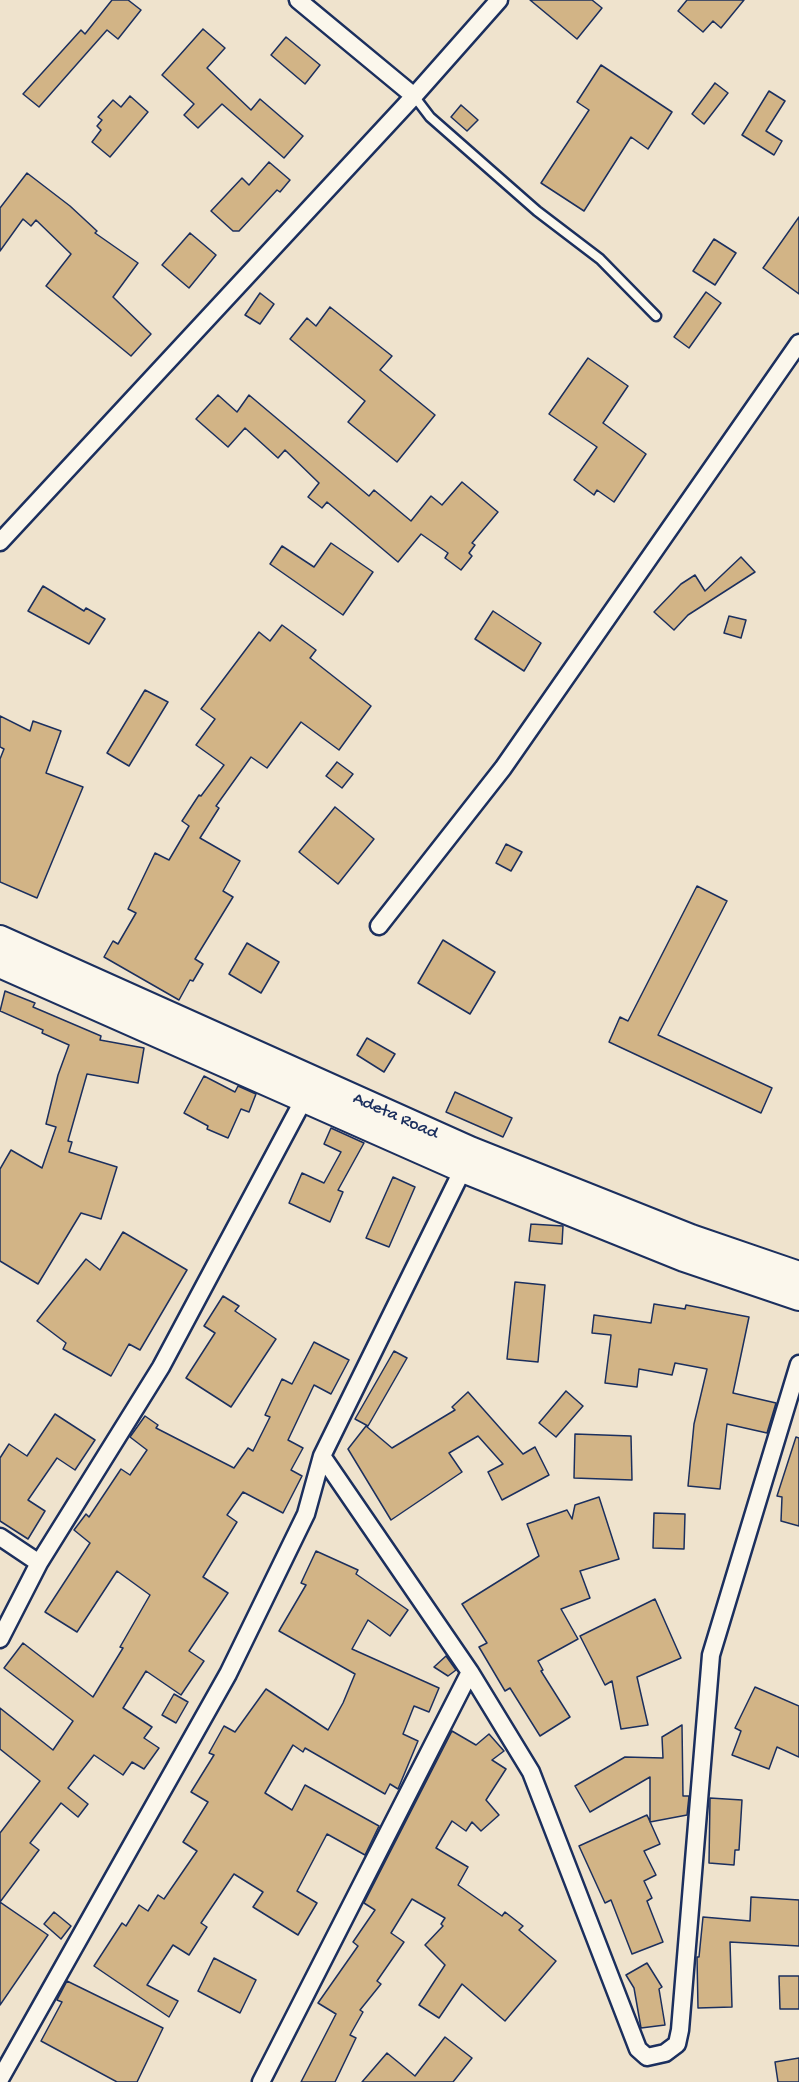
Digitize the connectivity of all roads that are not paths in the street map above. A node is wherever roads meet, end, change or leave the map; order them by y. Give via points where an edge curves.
1 (298, 0) edge
2 (499, 0) edge
3 (414, 96) junction
4 (656, 316) dead end
5 (799, 343) edge
6 (0, 542) edge
7 (379, 926) dead end
8 (0, 939) edge
9 (0, 964) edge
10 (304, 1099) junction
11 (463, 1169) junction
12 (799, 1275) edge
13 (799, 1297) edge
14 (799, 1364) edge
15 (322, 1456) junction
16 (0, 1537) edge
17 (39, 1563) junction
18 (0, 1639) edge
19 (470, 1672) junction
20 (6, 2078) edge
21 (261, 2082) edge

1 - 3 street
2 - 3 street
3 - 4 lane via 430,117 537,211 600,259
3 - 6 street
5 - 7 street via 503,768
8 - 12 main road, Adeta Road via 470,1150 691,1238
9 - 10 main road, Adeta Road
10 - 11 main road, Adeta Road
10 - 17 street via 161,1367
11 - 13 main road, Adeta Road via 684,1258
11 - 15 street
14 - 19 street via 711,1655 680,2030 677,2044 665,2053 647,2057 638,2049 531,1772
15 - 19 street
15 - 20 street via 306,1514 228,1674
16 - 17 street
17 - 18 street
19 - 21 street

